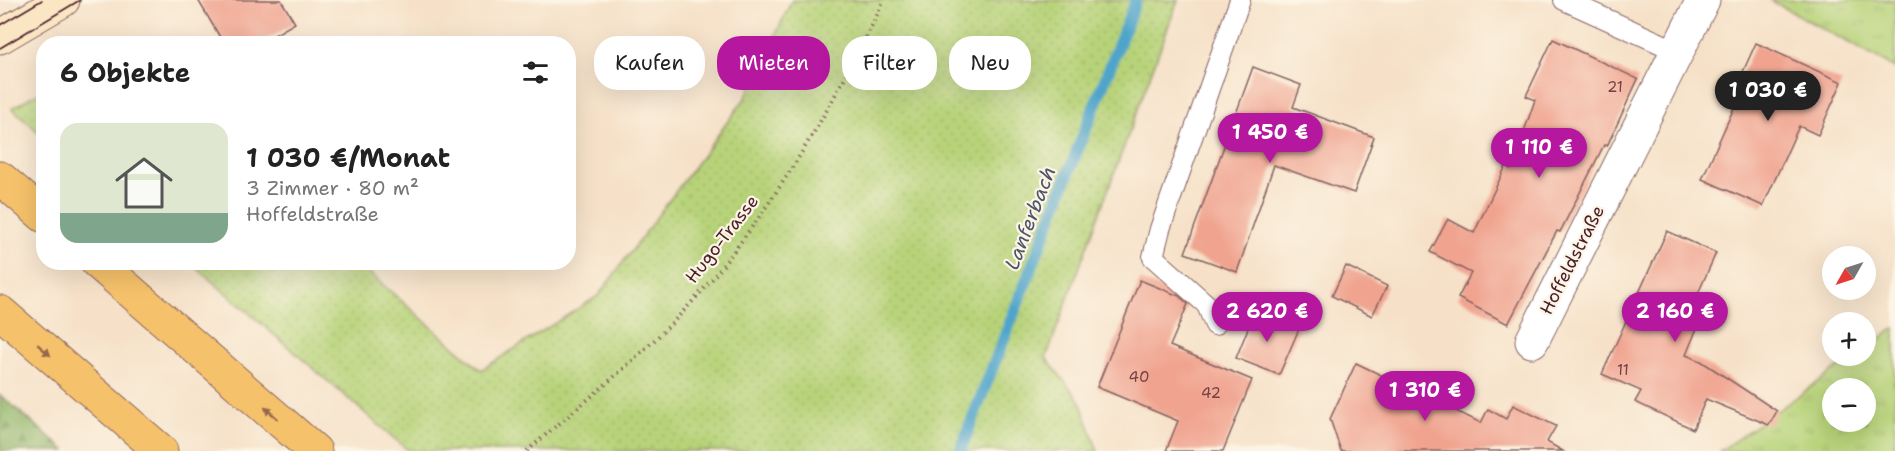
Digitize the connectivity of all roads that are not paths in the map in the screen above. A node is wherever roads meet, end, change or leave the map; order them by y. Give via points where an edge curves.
1 (63, 0) edge
2 (1240, 0) edge
3 (1564, 0) edge
4 (1703, 0) edge
5 (0, 37) edge
6 (1677, 51) junction
7 (0, 178) edge
8 (36, 209) edge
9 (106, 270) edge
10 (0, 312) edge
11 (1215, 325) dead end
12 (1532, 341) dead end
13 (161, 451) edge
14 (315, 451) edge

1 - 5 main road
2 - 11 lane via 1153,257 1207,305
3 - 6 lane
4 - 6 street, Hoffeldstraße
6 - 12 street, Hoffeldstraße
7 - 8 highway
14 -> 9 highway
10 -> 13 highway

